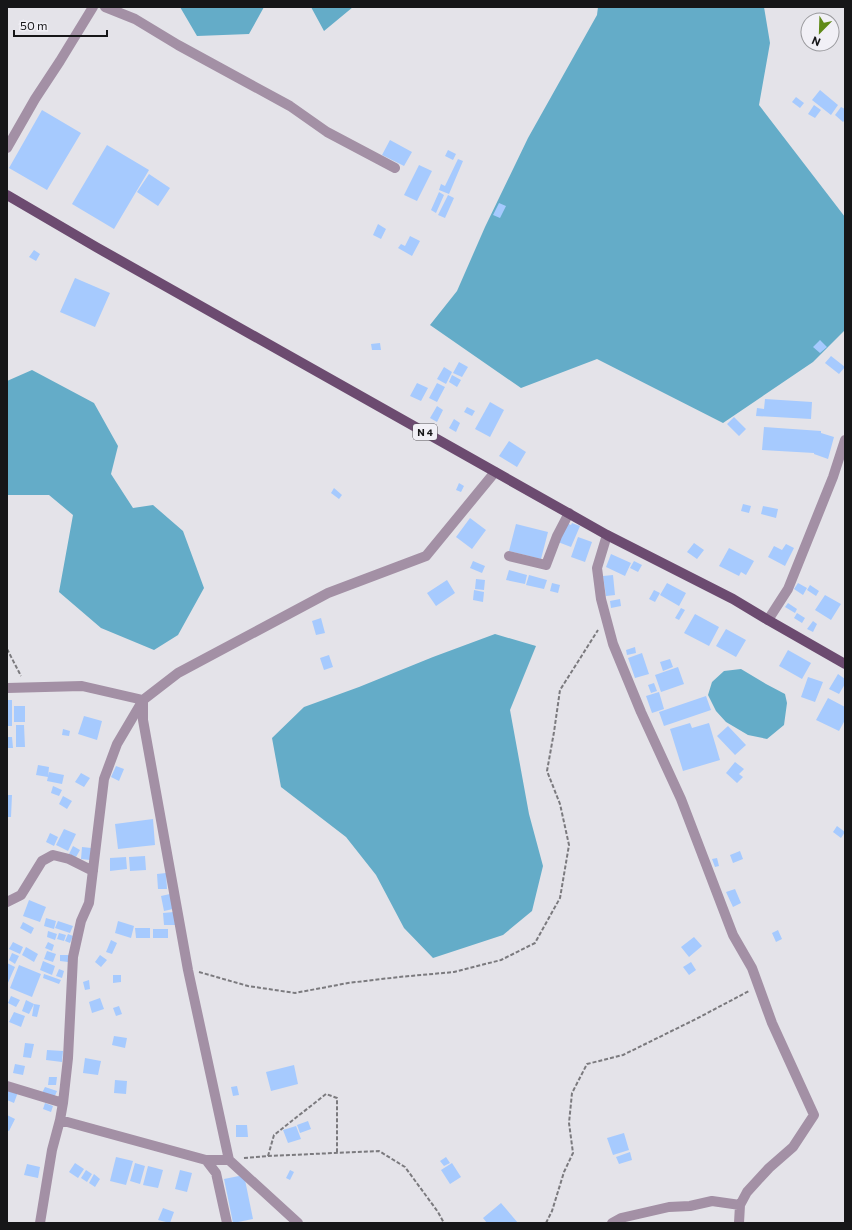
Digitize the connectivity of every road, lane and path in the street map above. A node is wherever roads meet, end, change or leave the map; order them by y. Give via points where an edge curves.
1 (93, 7) edge
2 (105, 7) edge
3 (7, 148) edge
4 (395, 168) dead end
5 (7, 195) edge
6 (845, 440) edge
7 (495, 472) junction
8 (569, 513) junction
9 (607, 535) junction
10 (509, 556) dead end
11 (606, 618) junction
12 (768, 620) junction
13 (7, 649) edge
14 (845, 664) edge
15 (7, 688) edge
16 (27, 688) junction
17 (143, 700) junction
18 (93, 871) junction
19 (7, 902) edge
20 (188, 970) junction
21 (758, 986) junction
22 (7, 1086) edge
23 (63, 1103) junction
24 (60, 1120) junction
25 (337, 1153) junction
26 (268, 1156) junction
27 (206, 1160) junction
28 (229, 1160) junction
29 (740, 1205) junction
30 (40, 1223) edge
31 (227, 1223) edge
32 (298, 1223) edge
33 (444, 1223) edge
34 (546, 1223) edge
35 (612, 1223) edge
36 (739, 1223) edge

1 - 3 street
2 - 4 street via 135,19 290,106 327,132
5 - 7 main road, N 4
6 - 12 street via 788,590
7 - 8 main road, N 4
7 - 17 street via 426,556 328,593 178,673
8 - 9 main road, N 4
8 - 10 street via 546,565
9 - 11 street via 597,568
9 - 12 main road, N 4 via 733,599
11 - 20 path via 560,690 547,771 560,804 569,845 560,898 535,943 501,960 454,972 348,983 295,992 248,986
11 - 21 street via 613,644 641,712 681,799 733,934 752,968
12 - 14 main road, N 4
13 - 16 path
15 - 16 street
16 - 17 street via 82,686
17 - 18 street via 117,744 104,779
17 - 20 street via 142,720
18 - 19 street via 69,859 53,855 42,861 21,895
18 - 23 street via 89,904 80,921 73,957
20 - 28 street
21 - 29 street via 772,1023 814,1114 793,1147 747,1192
21 - 34 path via 623,1055 587,1064 572,1093 569,1122 573,1153
22 - 23 street
23 - 24 street
24 - 27 street
24 - 30 street via 52,1150
25 - 26 path
25 - 26 path via 337,1098 326,1094 274,1135
25 - 33 path via 379,1151 405,1167
26 - 28 path
27 - 28 street
27 - 31 street via 216,1173
28 - 32 street
29 - 35 street via 712,1201 669,1207 622,1218
29 - 36 street

